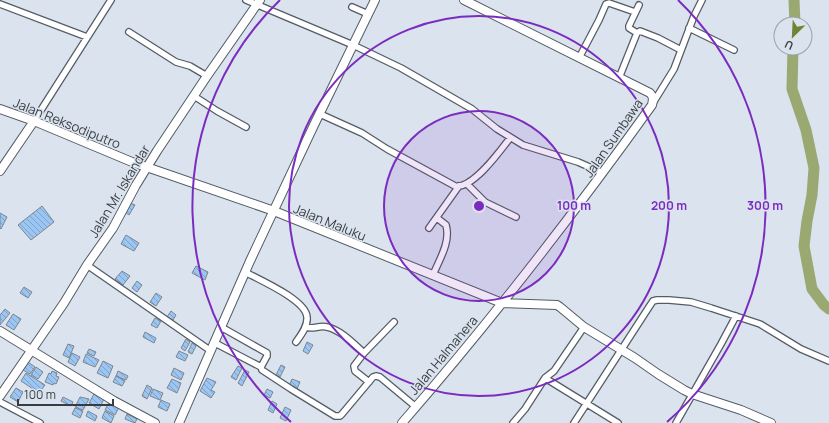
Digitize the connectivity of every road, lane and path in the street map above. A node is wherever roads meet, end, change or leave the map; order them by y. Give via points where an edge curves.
1 (111, 0) edge
2 (246, 0) edge
3 (375, 0) edge
4 (464, 0) edge
5 (702, 0) edge
6 (259, 3) edge
7 (0, 4) edge
8 (639, 5) dead end
9 (352, 7) dead end
10 (635, 12) junction
11 (368, 14) junction
12 (689, 28) junction
13 (129, 32) dead end
14 (637, 33) junction
15 (87, 37) junction
16 (353, 45) junction
17 (681, 50) junction
18 (734, 50) dead end
19 (579, 58) junction
20 (207, 76) junction
21 (619, 78) junction
22 (194, 96) junction
23 (652, 105) junction
24 (0, 109) edge
25 (320, 114) junction
26 (34, 121) junction
27 (246, 127) dead end
28 (510, 138) junction
29 (148, 166) junction
30 (0, 170) edge
31 (603, 173) junction
32 (467, 184) junction
33 (459, 186) junction
34 (274, 211) junction
35 (516, 217) dead end
36 (437, 218) junction
37 (429, 228) dead end
38 (87, 265) junction
39 (245, 272) junction
40 (433, 275) junction
41 (502, 303) junction
42 (736, 316) junction
43 (394, 322) dead end
44 (221, 327) junction
45 (306, 327) junction
46 (584, 327) junction
47 (0, 331) edge
48 (296, 342) dead end
49 (215, 343) junction
50 (622, 350) junction
51 (31, 351) junction
52 (212, 351) junction
53 (364, 353) junction
54 (829, 361) edge
55 (261, 367) junction
56 (546, 378) junction
57 (369, 382) junction
58 (692, 394) junction
59 (0, 396) edge
60 (0, 402) edge
61 (586, 404) junction
62 (416, 407) junction
63 (40, 423) edge
64 (154, 423) edge
65 (179, 423) edge
66 (402, 423) edge
67 (513, 423) edge
68 (574, 423) edge
69 (618, 423) edge
70 (676, 423) edge
71 (771, 423) edge

1 - 15 street
2 - 6 street
3 - 11 main road
4 - 19 main road, Jalan Sumbawa
5 - 12 street
6 - 16 street
6 - 20 main road, Jalan Mr. Iskandar
7 - 15 street
8 - 10 street
9 - 11 street
10 - 14 street via 628,26
10 - 19 street via 606,4
11 - 16 main road
12 - 17 street
12 - 18 street
13 - 20 street via 176,62 190,66
14 - 17 street via 645,32
14 - 21 street
15 - 26 street
16 - 25 main road
16 - 28 street via 441,90 472,109
17 - 23 street via 674,69
19 - 21 main road, Jalan Sumbawa
20 - 22 main road, Jalan Mr. Iskandar
21 - 23 main road, Jalan Sumbawa via 650,93 653,98
22 - 27 street
22 - 29 main road, Jalan Mr. Iskandar
23 - 31 main road, Jalan Sumbawa
24 - 26 main road, Jalan Reksodiputro
25 - 33 street via 362,133 387,149
25 - 34 main road
26 - 29 main road, Jalan Reksodiputro via 132,162
26 - 30 main road
28 - 31 street
28 - 32 street via 491,162
29 - 34 main road, Jalan Maluku
29 - 38 main road, Jalan Mr. Iskandar via 113,228
31 - 41 main road, Jalan Sumbawa
32 - 33 street
32 - 35 street via 485,202
33 - 36 street
34 - 39 main road
34 - 40 main road, Jalan Maluku
36 - 37 street
36 - 40 street via 446,225 448,234
38 - 51 main road, Jalan Mr. Iskandar
38 - 52 street
39 - 44 main road
39 - 45 street via 294,300 307,315
40 - 41 main road, Jalan Maluku
41 - 46 main road via 557,305
41 - 62 main road, Jalan Halmahera
42 - 50 street via 691,302 656,300
42 - 54 street via 760,324 801,349
42 - 58 street
43 - 53 street
44 - 49 main road
44 - 55 street via 267,353
45 - 48 street
45 - 53 street via 311,329 323,326 336,330
46 - 50 main road
46 - 56 street via 554,371
47 - 51 main road
49 - 52 main road
49 - 55 street
50 - 58 main road
50 - 61 street
51 - 59 main road, Jalan Mr. Iskandar
51 - 64 main road
52 - 65 main road
53 - 57 street via 354,369
55 - 57 street via 291,389 337,416 342,414
56 - 61 street
56 - 67 street
57 - 62 street via 378,376
58 - 70 street
58 - 71 main road
60 - 63 street
61 - 68 street
61 - 69 street
62 - 66 main road, Jalan Halmahera

